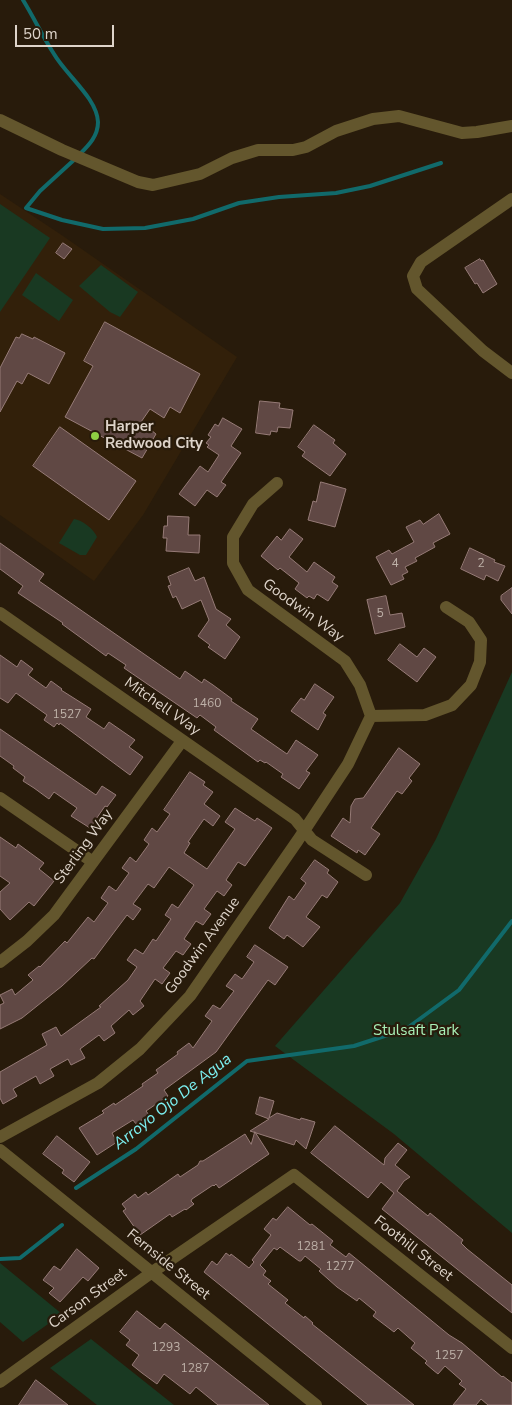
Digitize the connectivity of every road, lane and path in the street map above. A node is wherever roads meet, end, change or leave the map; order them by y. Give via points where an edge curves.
1 (0, 120) edge
2 (512, 126) edge
3 (512, 199) edge
4 (512, 373) edge
5 (277, 483) dead end
6 (446, 607) dead end
7 (0, 613) edge
8 (370, 716) junction
9 (182, 741) junction
10 (0, 798) edge
11 (304, 828) junction
12 (93, 862) junction
13 (366, 875) dead end
14 (0, 962) edge
15 (0, 1137) edge
16 (0, 1150) edge
17 (294, 1175) joint
18 (151, 1273) junction
19 (512, 1348) edge
20 (0, 1382) edge
21 (316, 1405) edge

1 - 2 street via 62,150 138,182 153,185 200,174 232,158 258,150 306,147 336,131 373,119 398,116 462,133
3 - 4 street via 421,262 413,276 417,289 483,351
5 - 8 street, Goodwin Way via 253,504 233,537 233,564 248,590 345,661 360,685
6 - 8 street via 469,622 481,640 480,662 471,685 452,705 426,715
7 - 9 street, Mitchell Way
8 - 11 street, Goodwin Avenue via 348,764
9 - 11 street, Mitchell Way
9 - 12 street, Sterling Way
10 - 12 street
11 - 13 street, Mitchell Way via 312,840
11 - 15 street, Goodwin Avenue via 190,996 140,1049 98,1083
12 - 14 street, Sterling Way via 54,915 27,942
16 - 18 street, Fernside Street
17 - 18 street, Carson Street
17 - 19 street, Foothill Street
18 - 20 street, Carson Street
18 - 21 street, Fernside Street

